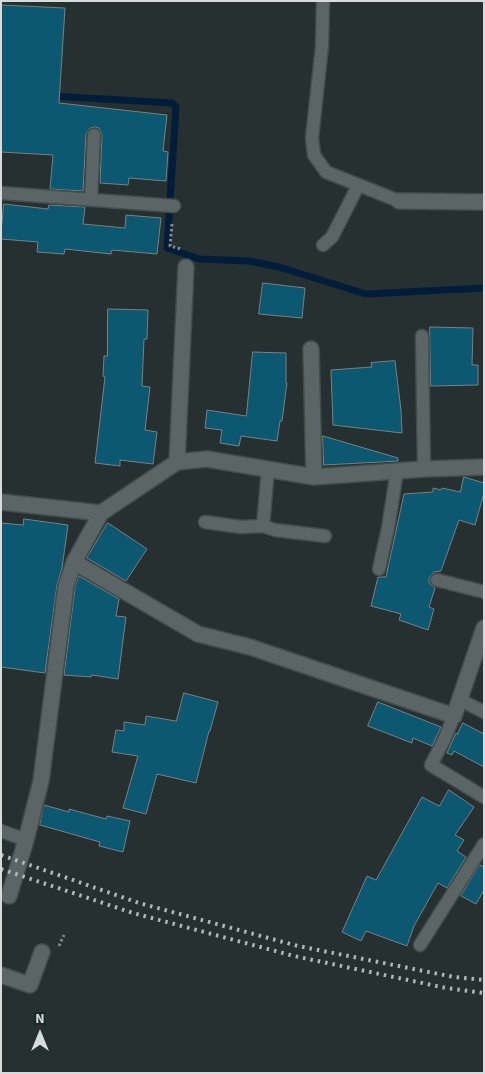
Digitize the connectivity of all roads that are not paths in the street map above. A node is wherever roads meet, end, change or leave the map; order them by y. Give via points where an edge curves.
1 (323, 1) edge
2 (94, 135) dead end
3 (358, 186) junction
4 (1, 193) edge
5 (91, 200) junction
6 (399, 201) joint
7 (484, 202) edge
8 (174, 206) road end
9 (323, 245) dead end
10 (186, 266) road end
11 (422, 336) dead end
12 (311, 349) dead end
13 (177, 462) junction
14 (484, 467) edge
15 (268, 469) junction
16 (424, 469) junction
17 (397, 471) junction
18 (314, 477) junction
19 (1, 502) edge
20 (101, 512) junction
21 (205, 522) dead end
22 (263, 526) junction
23 (325, 536) dead end
24 (74, 562) junction
25 (379, 569) dead end
26 (437, 580) dead end
27 (484, 592) edge
28 (484, 628) edge
29 (460, 700) junction
30 (484, 712) edge
31 (454, 716) junction
32 (484, 797) edge
33 (1, 830) edge
34 (26, 840) junction
35 (484, 844) edge
36 (9, 896) dead end
37 (420, 945) dead end
38 (42, 952) dead end
39 (1, 975) edge

1 - 3 lane via 322,46 312,138 314,155 326,172
2 - 5 lane
3 - 6 lane
3 - 9 lane via 332,237
4 - 5 lane
5 - 8 lane
6 - 7 street
10 - 13 street
11 - 16 lane
12 - 18 street
13 - 15 street via 207,460
13 - 20 street
14 - 16 street
15 - 18 street
15 - 22 lane
16 - 17 street
17 - 18 street
17 - 25 lane
19 - 20 street
20 - 24 street
21 - 22 lane via 241,527
22 - 23 lane
24 - 31 street via 198,634 250,647
24 - 34 street via 66,586 41,781
26 - 27 lane
28 - 29 street
29 - 30 lane
29 - 31 street
31 - 32 lane via 431,765
33 - 34 lane
34 - 36 street
35 - 37 lane
38 - 39 street via 30,986

